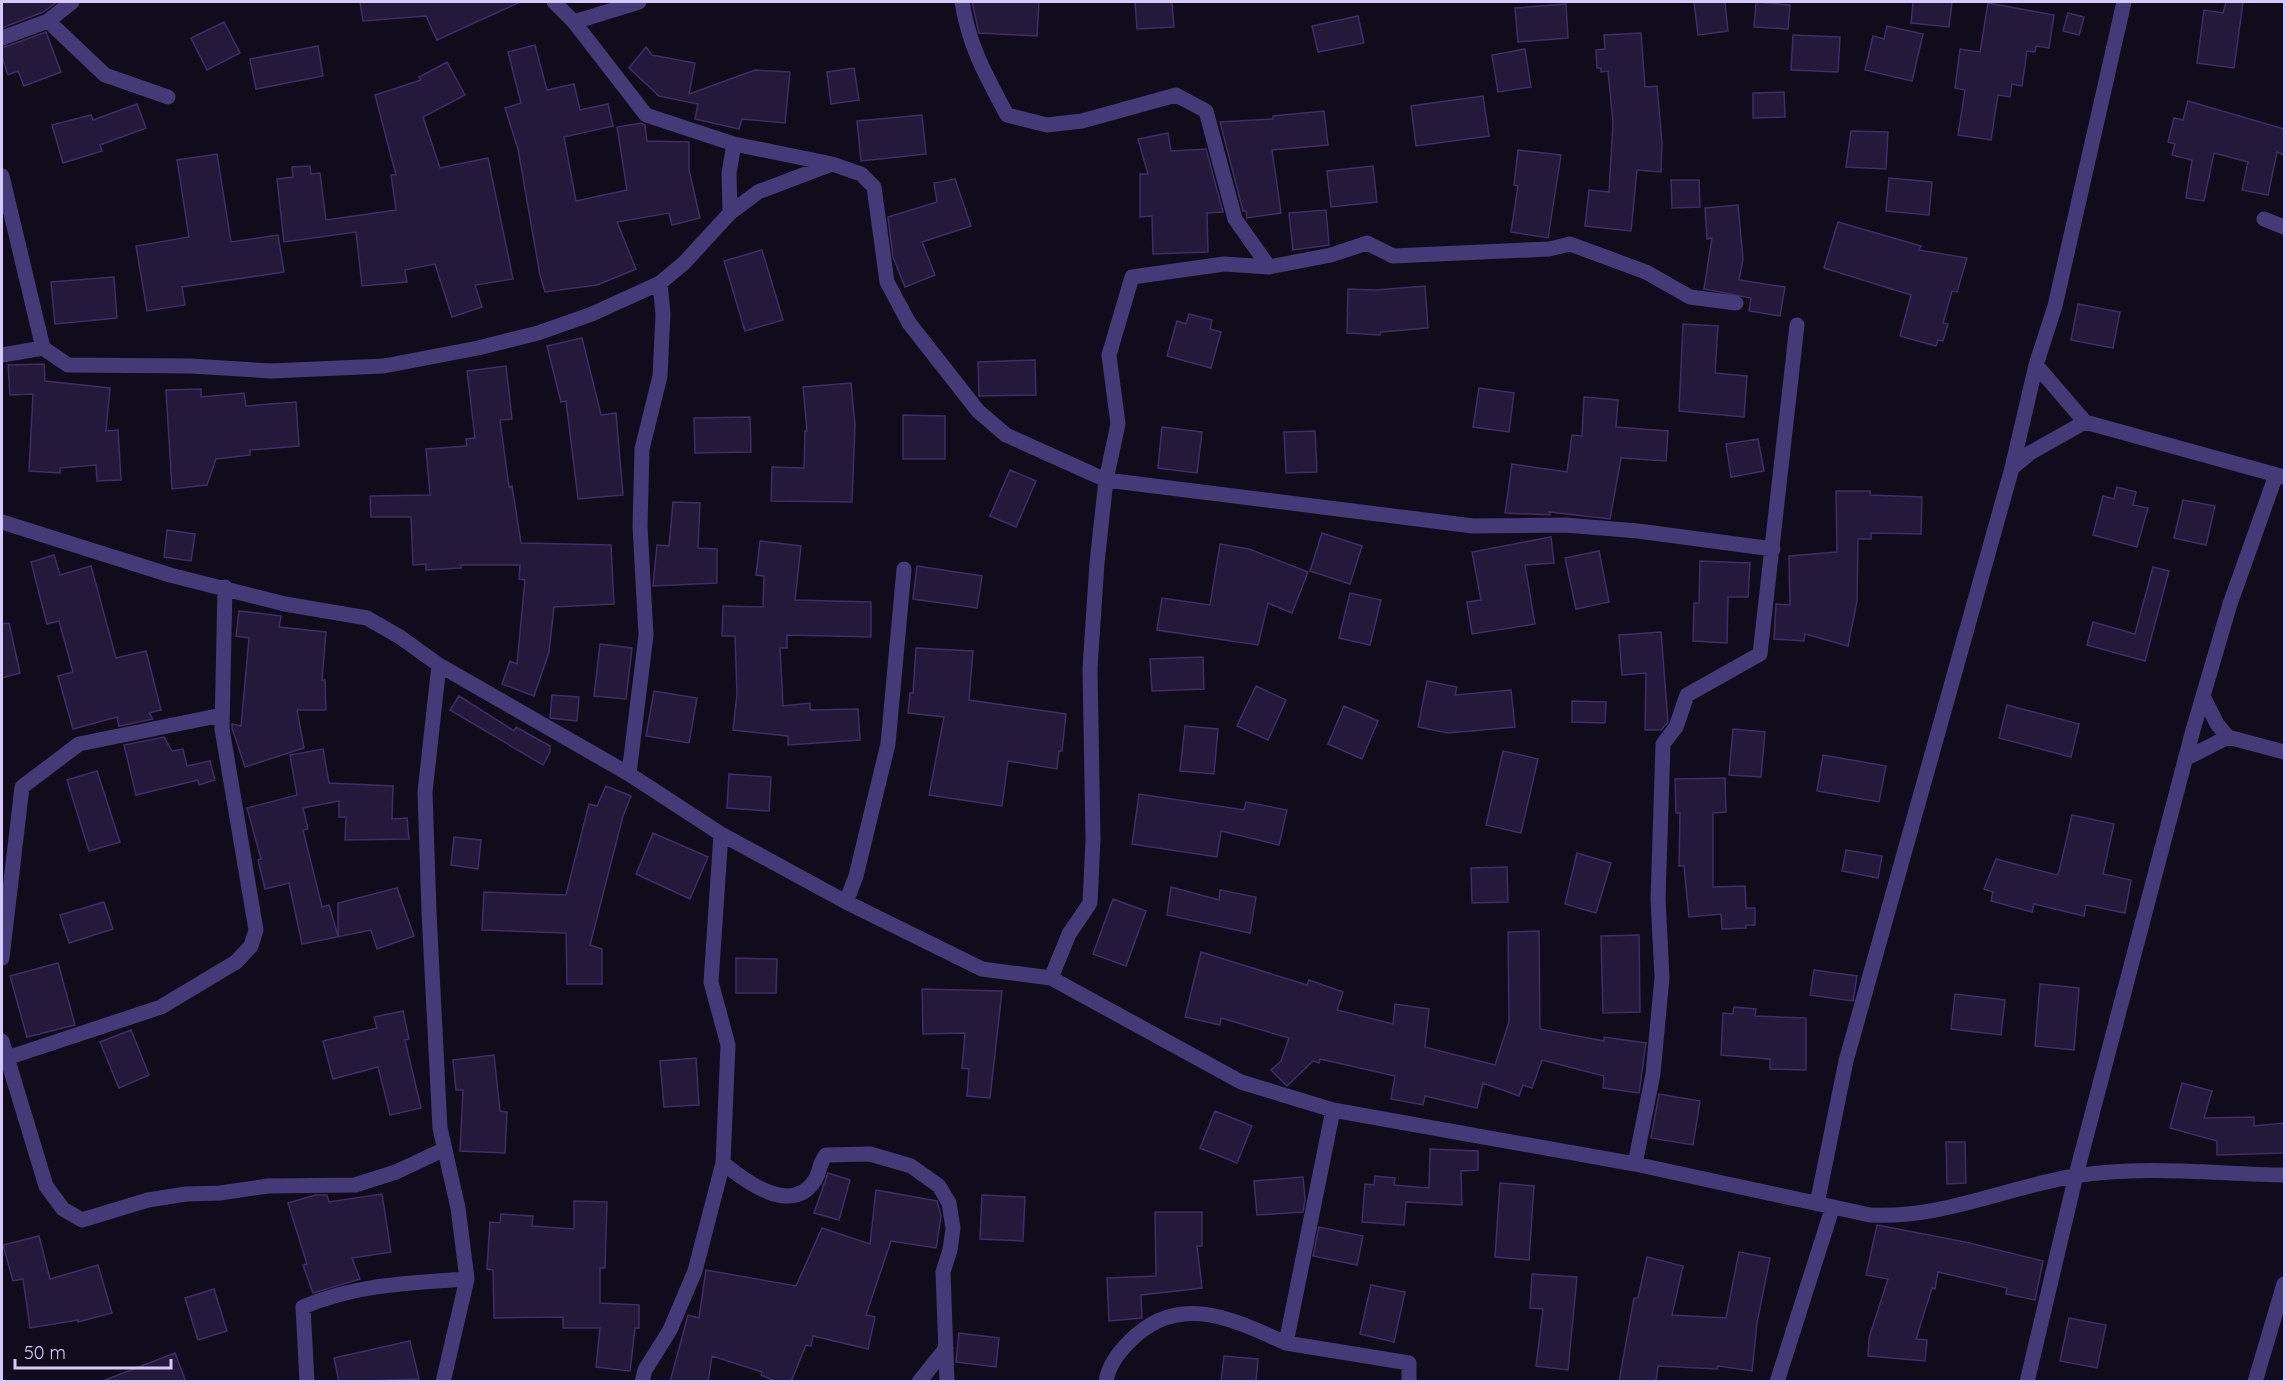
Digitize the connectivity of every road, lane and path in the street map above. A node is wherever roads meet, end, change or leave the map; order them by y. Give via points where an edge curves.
1 (72, 2) edge
2 (554, 2) edge
3 (639, 2) edge
4 (962, 2) edge
5 (2124, 2) edge
6 (48, 21) junction
7 (574, 22) junction
8 (2, 39) edge
9 (168, 97) dead end
10 (734, 144) junction
11 (832, 164) junction
12 (2, 176) edge
13 (730, 213) junction
14 (2264, 219) dead end
15 (2284, 227) edge
16 (1269, 267) junction
17 (660, 283) junction
18 (1736, 303) dead end
19 (1797, 326) dead end
20 (43, 348) junction
21 (2, 355) edge
22 (2036, 365) junction
23 (2085, 422) junction
24 (2012, 468) junction
25 (2280, 476) edge
26 (1106, 480) junction
27 (2, 522) edge
28 (1773, 549) junction
29 (904, 569) dead end
30 (225, 587) junction
31 (439, 665) junction
32 (2203, 696) junction
33 (222, 714) junction
34 (2228, 738) junction
35 (2284, 752) edge
36 (2185, 759) junction
37 (629, 774) junction
38 (721, 834) junction
39 (846, 902) junction
40 (2, 958) edge
41 (1052, 978) junction
42 (2, 1041) edge
43 (7, 1058) junction
44 (1333, 1110) junction
45 (445, 1149) junction
46 (723, 1163) junction
47 (1635, 1164) junction
48 (2284, 1174) edge
49 (2076, 1175) junction
50 (1817, 1204) junction
51 (1832, 1209) junction
52 (467, 1279) junction
53 (2284, 1284) edge
54 (1286, 1344) junction
55 (946, 1348) junction
56 (307, 1382) edge
57 (443, 1382) edge
58 (642, 1382) edge
59 (918, 1382) edge
60 (947, 1382) edge
61 (1106, 1382) edge
62 (1409, 1382) edge
63 (1777, 1382) edge
64 (2027, 1382) edge
65 (2255, 1382) edge

1 - 6 street
2 - 7 street
3 - 7 street
4 - 16 street via 967,33 1007,115 1047,125 1176,95 1206,111 1235,219
5 - 22 street via 2055,306
6 - 8 street
6 - 9 street via 105,75
7 - 10 street via 646,115
10 - 11 street
10 - 13 street via 729,173
11 - 13 street via 758,192
11 - 26 street via 861,174 874,188 887,282 909,323 978,411 1006,435
12 - 20 street
13 - 17 street
14 - 15 street
16 - 18 street via 1331,255 1367,243 1393,256 1549,249 1570,244 1646,272 1690,297
16 - 26 street via 1224,264 1132,277 1109,355 1118,424
17 - 20 street via 538,333 384,366 271,371 68,365
17 - 37 street via 660,376 642,460 640,526 646,635
19 - 28 street
20 - 21 street
22 - 23 street
22 - 24 street
23 - 24 street via 2030,453
23 - 25 street
24 - 50 street via 1846,1061
25 - 32 street via 2230,604
26 - 28 street via 1473,526 1565,525
26 - 41 street via 1090,668 1090,903 1069,934
27 - 30 street via 171,575
28 - 47 street via 1760,654 1687,695 1676,727 1663,744 1658,900 1662,977 1653,1074
29 - 39 street via 888,744
30 - 31 street via 285,604 367,618
30 - 33 street
31 - 37 street
31 - 45 street via 425,792 435,1046
32 - 34 street
32 - 36 street
33 - 40 street via 79,744 22,788
33 - 43 street via 256,930 251,946 236,962 161,1007
34 - 35 street
34 - 36 street
36 - 49 street
37 - 38 street
38 - 39 street
38 - 46 street via 711,982 728,1045
39 - 41 street via 982,969
41 - 44 street via 1241,1082
42 - 43 street
43 - 45 street via 46,1186 63,1209 82,1220 148,1200 186,1194 268,1186 355,1185 396,1172
44 - 47 street
44 - 54 street
45 - 52 street
46 - 55 street via 764,1192 791,1196 806,1190 816,1179 819,1163 826,1155 870,1154 911,1166 939,1186 949,1203 953,1228 943,1272
46 - 58 street via 695,1271
47 - 50 street
48 - 49 street via 2163,1171
49 - 51 street via 1914,1214 1894,1216
49 - 64 street
50 - 51 street
51 - 63 street
52 - 56 street via 346,1290 303,1307
52 - 57 street
53 - 65 street
54 - 61 street via 1242,1323 1190,1312 1160,1320 1136,1335 1116,1356
54 - 62 street via 1409,1363
55 - 59 street
55 - 60 street

